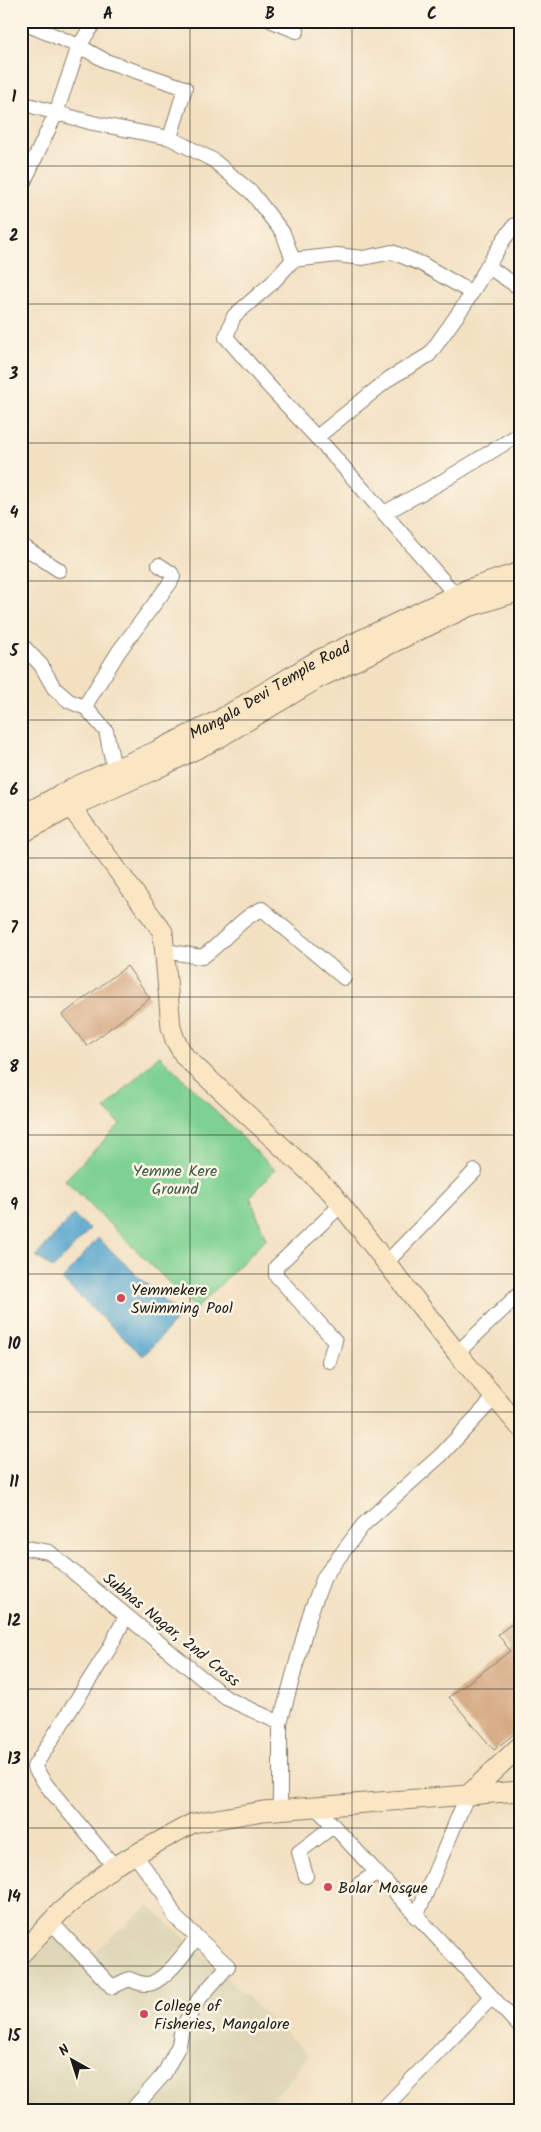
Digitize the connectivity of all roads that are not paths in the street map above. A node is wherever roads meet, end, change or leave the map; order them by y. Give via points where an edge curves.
1 (95, 21) edge
2 (272, 21) edge
3 (21, 22) edge
4 (297, 31) dead end
5 (79, 46) junction
6 (21, 103) edge
7 (56, 112) junction
8 (170, 138) junction
9 (21, 188) edge
10 (520, 225) edge
11 (293, 260) junction
12 (487, 266) junction
13 (520, 288) edge
14 (472, 293) junction
15 (520, 434) edge
16 (316, 437) junction
17 (384, 513) junction
18 (21, 545) edge
19 (159, 564) dead end
20 (59, 570) dead end
21 (520, 572) edge
22 (520, 591) edge
23 (461, 602) junction
24 (21, 644) edge
25 (86, 708) junction
26 (114, 768) junction
27 (65, 801) junction
28 (21, 816) edge
29 (21, 834) edge
30 (164, 951) junction
31 (344, 978) dead end
32 (475, 1171) dead end
33 (341, 1204) junction
34 (386, 1263) junction
35 (519, 1295) edge
36 (457, 1353) junction
37 (329, 1361) dead end
38 (495, 1397) junction
39 (520, 1427) edge
40 (21, 1547) edge
41 (126, 1616) junction
42 (280, 1723) junction
43 (520, 1746) edge
44 (520, 1791) edge
45 (467, 1796) junction
46 (316, 1807) junction
47 (280, 1810) junction
48 (333, 1826) junction
49 (135, 1855) junction
50 (114, 1866) junction
51 (376, 1873) junction
52 (306, 1876) dead end
53 (358, 1885) dead end
54 (416, 1917) junction
55 (51, 1922) junction
56 (197, 1937) junction
57 (21, 1954) edge
58 (491, 1998) junction
59 (520, 2027) edge
60 (131, 2111) edge
61 (381, 2111) edge

1 - 5 street
2 - 4 street
3 - 5 street
5 - 7 street
5 - 8 street via 106,61 185,88
6 - 7 street
7 - 8 street
7 - 9 street
8 - 11 street via 213,160 252,193 283,233
10 - 12 street via 516,225 504,239
11 - 14 street via 337,255 364,258 392,252 422,264
11 - 16 street via 234,316 226,337
12 - 13 street
12 - 14 street
14 - 16 street via 429,355 390,378
15 - 17 street
16 - 17 street
17 - 23 street
18 - 20 street
19 - 25 street via 171,573 170,583 119,651
21 - 23 street, Mangala Devi Temple Road
22 - 23 street, Mangala Devi Temple Road
23 - 26 street, Mangala Devi Temple Road via 318,660 219,720
23 - 27 street, Mangala Devi Temple Road via 317,679 209,743 154,770
24 - 25 street via 41,665 54,688 69,701
25 - 26 street via 106,730
26 - 27 street, Mangala Devi Temple Road
27 - 28 street, Mangala Devi Temple Road
27 - 29 street, Mangala Devi Temple Road
27 - 30 street via 163,932
30 - 31 street via 202,957 214,950 246,917 262,909
30 - 33 street via 171,1027 185,1057
32 - 34 street
33 - 34 street
33 - 37 street via 276,1267 276,1275 335,1341
34 - 36 street
35 - 36 street
36 - 38 street
38 - 39 street
38 - 42 street via 441,1455 362,1524 324,1577 310,1614
40 - 41 street, Subhas Nagar, 2nd Cross via 49,1552
41 - 42 street, Subhas Nagar, 2nd Cross via 226,1698
41 - 50 street via 105,1656 34,1767
42 - 47 street
43 - 45 street
44 - 45 street
45 - 46 street
45 - 54 street
46 - 47 street
46 - 48 street
47 - 49 street via 193,1823
48 - 51 street
48 - 52 street via 299,1852
49 - 50 street
49 - 56 street via 164,1894 175,1917
50 - 55 street
51 - 53 street
51 - 54 street
54 - 58 street
55 - 56 street via 112,1987 129,1979 141,1984 152,1982 171,1969
55 - 57 street
56 - 60 street via 228,1966 199,1999 182,2028 179,2045 164,2074
58 - 59 street
58 - 61 street

